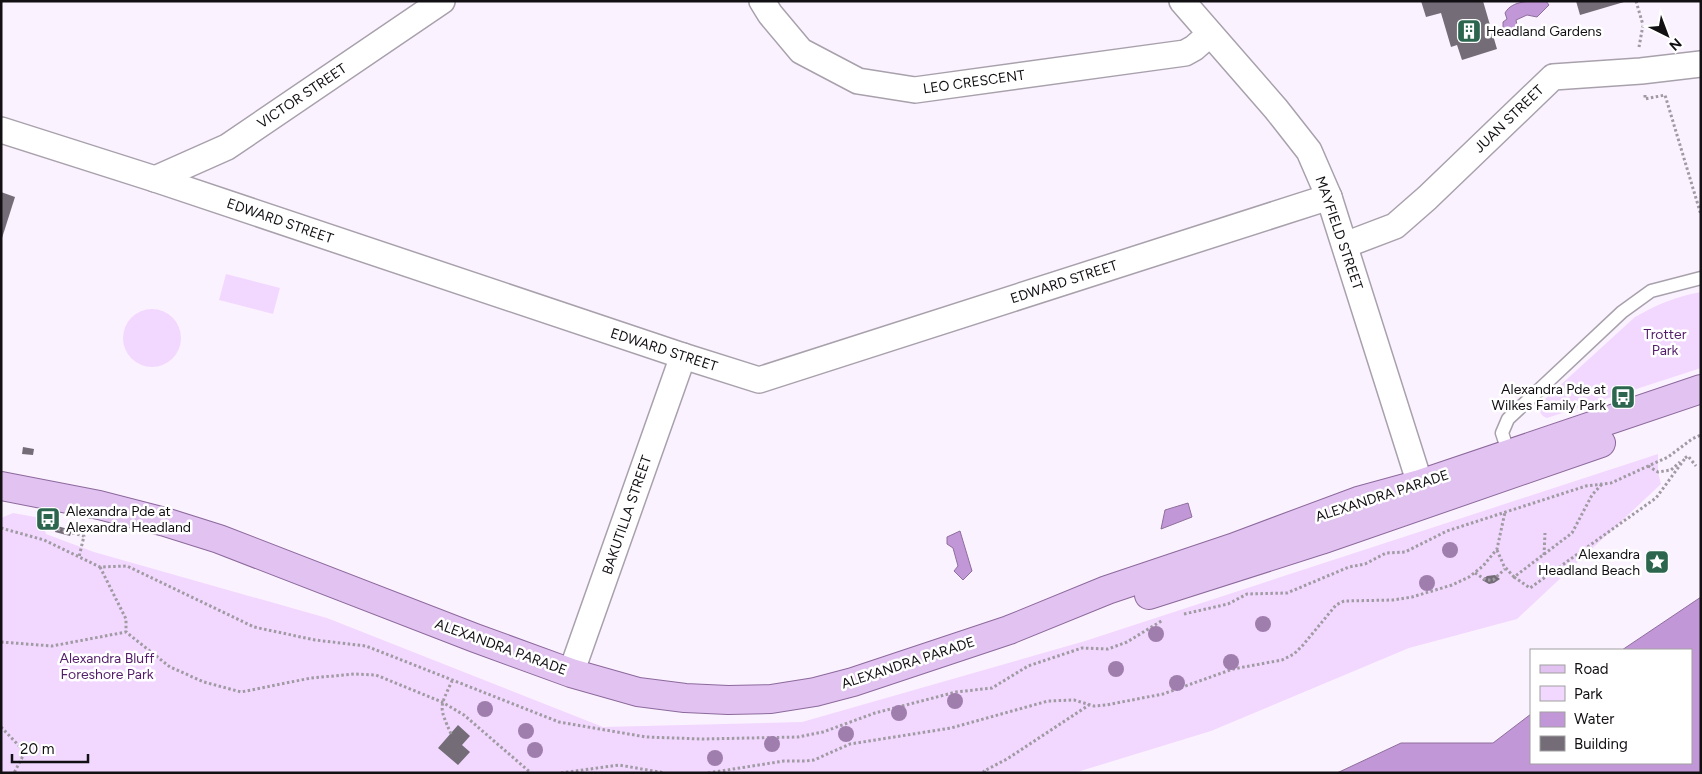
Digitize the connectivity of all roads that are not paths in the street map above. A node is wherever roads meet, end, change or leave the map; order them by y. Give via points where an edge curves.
1 (442, 1) edge
2 (762, 1) edge
3 (1182, 1) edge
4 (1210, 34) junction
5 (1701, 64) edge
6 (1, 130) edge
7 (155, 179) junction
8 (1329, 197) junction
9 (1345, 245) junction
10 (1701, 278) edge
11 (683, 356) junction
12 (1701, 389) edge
13 (1701, 410) edge
14 (1509, 454) junction
15 (1, 486) edge
16 (1423, 494) junction
17 (571, 673) junction

1 - 7 street, VICTOR STREET via 227,147
2 - 4 street, LEO CRESCENT via 801,51 858,81 915,90 1185,53
3 - 4 street, MAYFIELD STREET
4 - 8 street, MAYFIELD STREET via 1309,151
5 - 9 street, JUAN STREET via 1553,77 1395,226
6 - 7 street, EDWARD STREET
7 - 11 street, EDWARD STREET
8 - 9 street, MAYFIELD STREET
8 - 11 street, EDWARD STREET via 759,380
9 - 16 street, MAYFIELD STREET
10 - 14 lane via 1651,291 1603,328 1508,419 1502,433
11 - 17 street, BAKUTILLA STREET
12 - 14 main road, ALEXANDRA PARADE
13 - 16 main road, ALEXANDRA PARADE
14 - 16 main road, ALEXANDRA PARADE
15 - 17 main road, ALEXANDRA PARADE via 99,505 219,539
16 - 17 main road, ALEXANDRA PARADE via 1358,501 1107,590 1009,630 815,692 728,700 684,698 638,692

